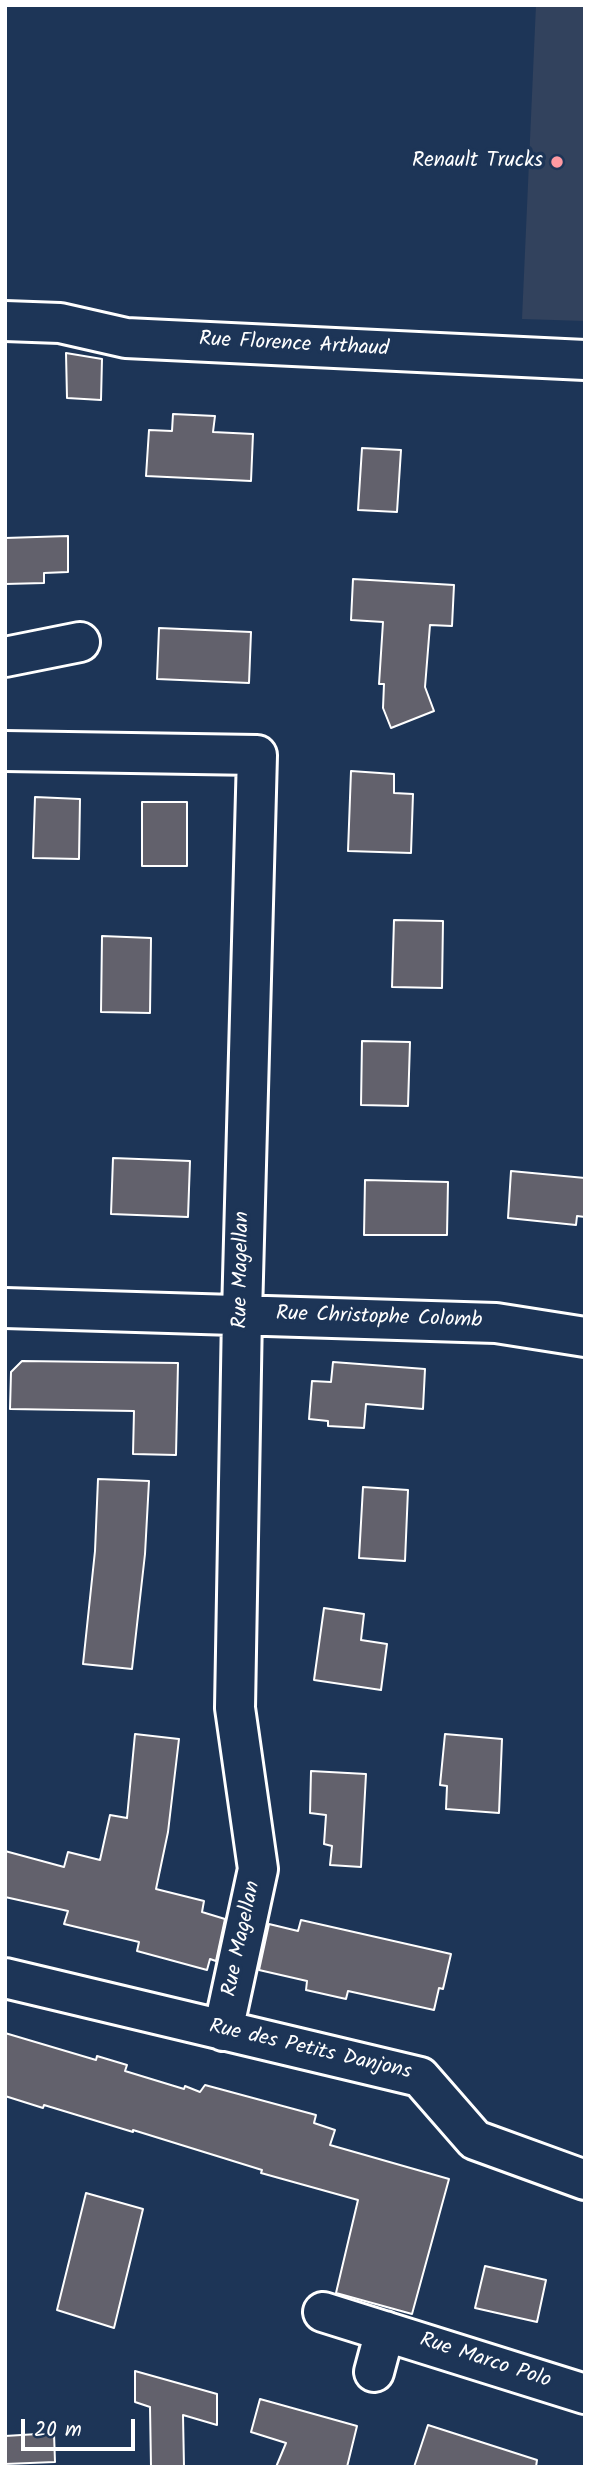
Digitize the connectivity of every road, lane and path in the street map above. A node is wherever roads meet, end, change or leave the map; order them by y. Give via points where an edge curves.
1 (5, 321) edge
2 (585, 360) edge
3 (80, 642) dead end
4 (5, 657) edge
5 (5, 751) edge
6 (5, 1308) edge
7 (242, 1314) junction
8 (585, 1337) edge
9 (5, 1978) edge
10 (223, 2031) junction
11 (585, 2179) edge
12 (323, 2312) dead end
13 (385, 2331) junction
14 (374, 2372) dead end
15 (585, 2395) edge

1 - 2 street, Rue Florence Arthaud via 60,323 126,338
3 - 4 street
5 - 7 street, Rue Magellan via 257,755
6 - 7 street, Rue Christophe Colomb
7 - 8 street, Rue Christophe Colomb via 496,1323
7 - 10 street, Rue Magellan via 236,1708 258,1869
9 - 10 street, Rue des Petits Danjons
10 - 11 street, Rue des Petits Danjons via 420,2077 475,2140
12 - 13 street, Rue Marco Polo
13 - 14 street
13 - 15 street, Rue Marco Polo

